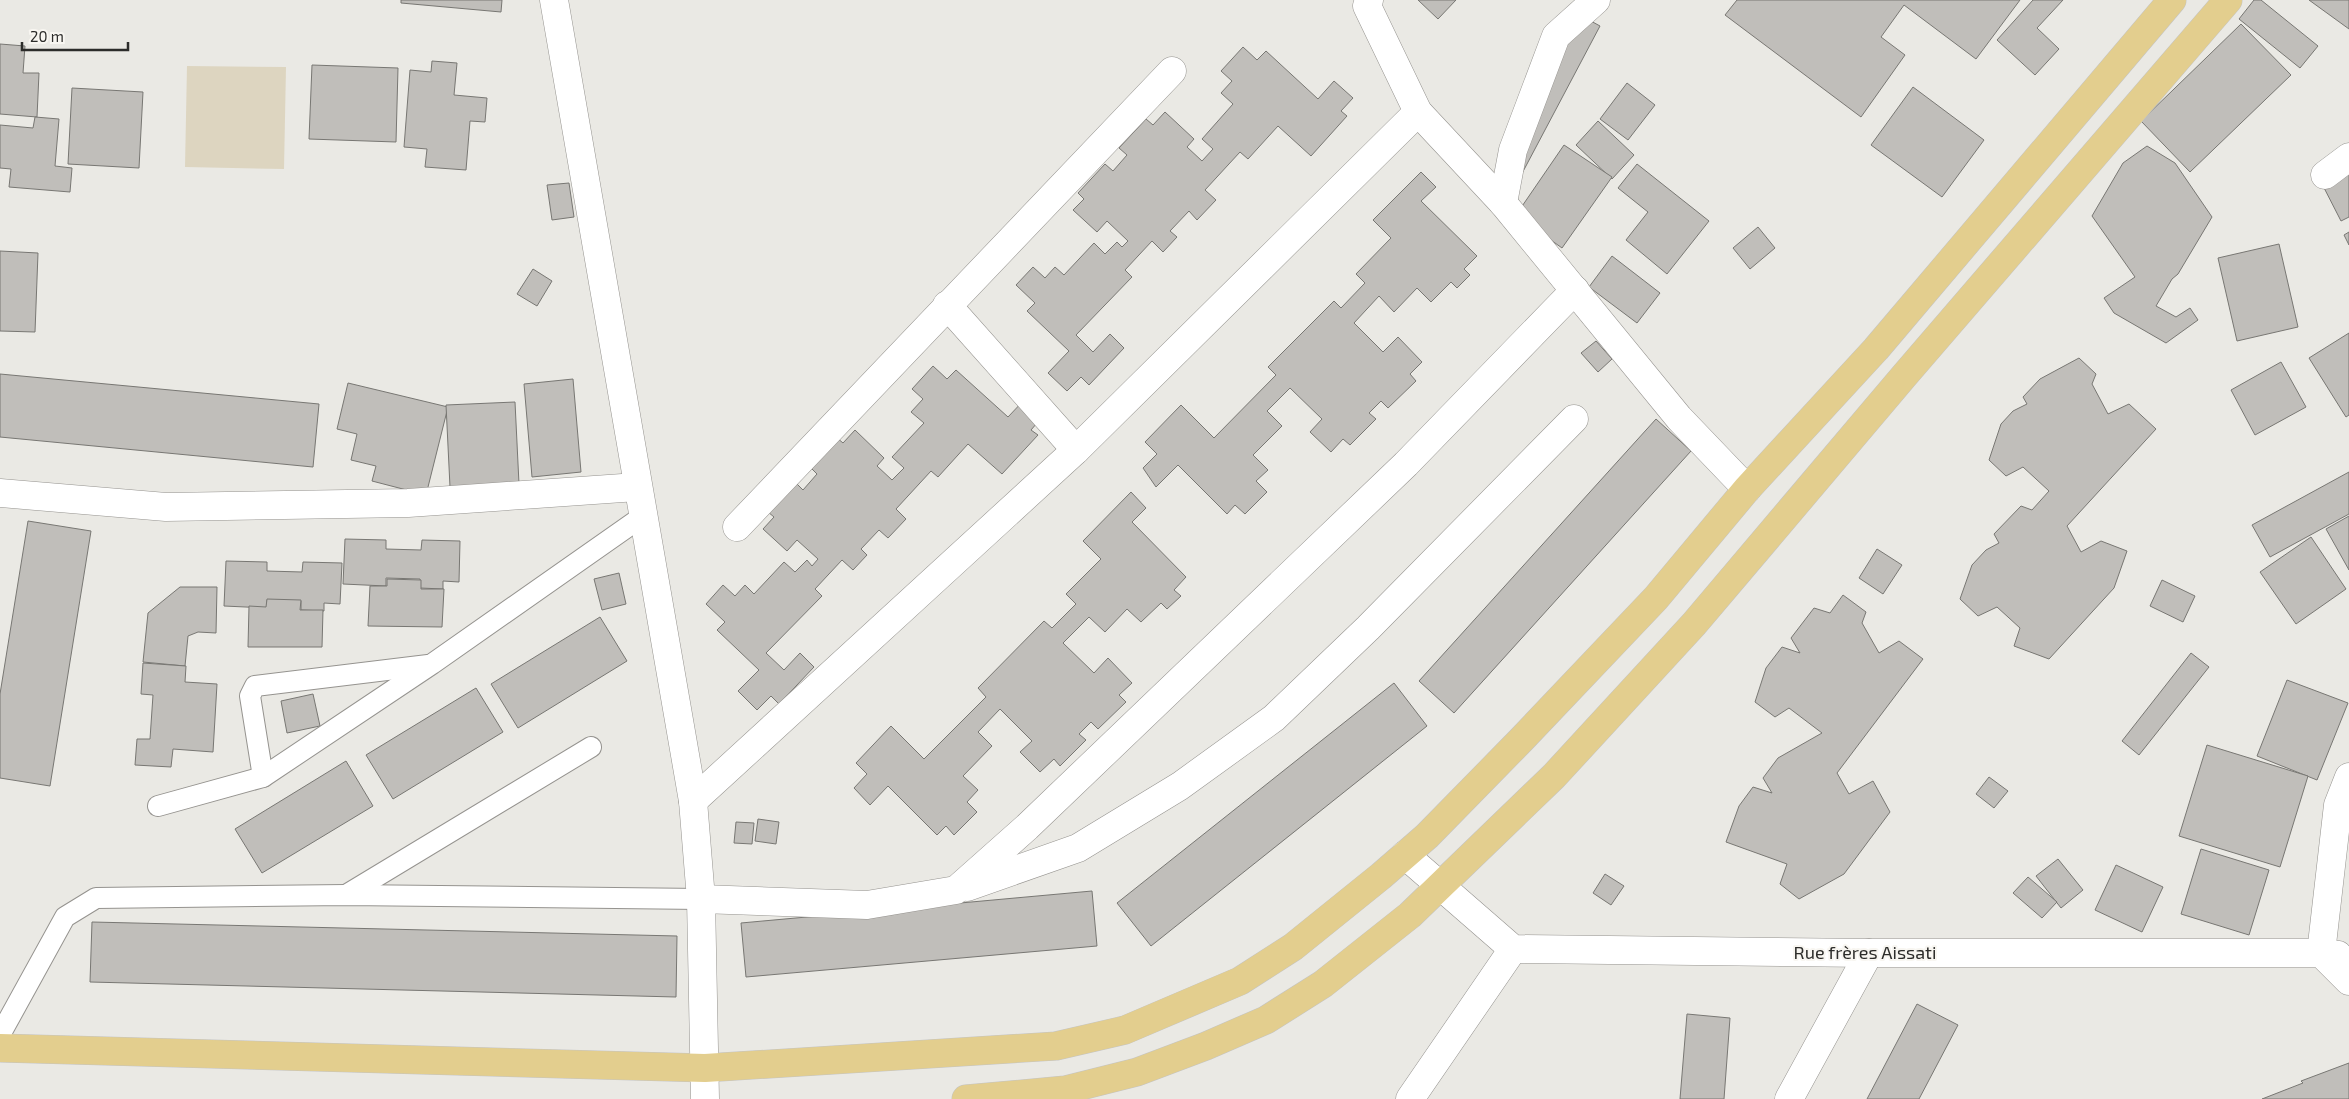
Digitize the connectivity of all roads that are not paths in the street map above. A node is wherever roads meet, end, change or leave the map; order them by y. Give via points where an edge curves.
1 (554, 0) edge
2 (1369, 0) edge
3 (1596, 0) edge
4 (2172, 0) edge
5 (2228, 0) edge
6 (1172, 71) dead end
7 (1418, 112) junction
8 (2349, 157) edge
9 (2324, 175) dead end
10 (1503, 203) junction
11 (1574, 290) junction
12 (947, 305) junction
13 (1574, 419) dead end
14 (1076, 450) junction
15 (638, 488) junction
16 (1748, 488) junction
17 (0, 493) edge
18 (643, 516) junction
19 (737, 527) dead end
20 (432, 664) junction
21 (591, 747) dead end
22 (263, 777) junction
23 (2349, 777) edge
24 (693, 801) junction
25 (158, 806) dead end
26 (1405, 855) junction
27 (1440, 886) junction
28 (956, 890) junction
29 (346, 895) junction
30 (701, 899) junction
31 (1514, 949) junction
32 (2321, 953) junction
33 (1869, 954) junction
34 (2349, 957) edge
35 (2349, 981) edge
36 (0, 1035) edge
37 (0, 1048) edge
38 (705, 1068) junction
39 (705, 1099) edge
40 (966, 1099) edge
41 (1410, 1099) edge
42 (1789, 1099) edge

1 - 15 street
2 - 7 street via 1367,6
3 - 10 street via 1556,36 1513,150
4 - 16 main road via 1876,349
5 - 27 main road via 1694,624 1554,776
6 - 12 street
7 - 10 street
7 - 14 street
8 - 9 street
10 - 11 street
11 - 16 street via 1680,418
11 - 28 street via 1406,464 1027,827
12 - 14 street
12 - 19 street
13 - 28 street via 1368,628 1274,718 1180,786 1078,848
14 - 24 street
15 - 17 street via 408,503 166,507
15 - 18 street
16 - 26 main road via 1649,605 1522,739
18 - 20 lane
18 - 24 street
20 - 22 lane
20 - 22 lane via 255,686 250,696
21 - 29 lane
22 - 25 lane
23 - 32 street via 2338,806
24 - 30 street
26 - 27 street
26 - 38 main road via 1293,947 1240,981 1125,1030 1056,1046
27 - 31 street
27 - 40 main road via 1410,915 1323,984 1266,1020 1137,1072 1065,1090
28 - 30 street via 867,905
29 - 30 lane
29 - 36 lane via 96,898 65,917
30 - 38 street
31 - 33 street, Rue frères Aissati
31 - 41 street
32 - 33 street, Rue frères Aissati
32 - 34 street, Rue frères Aissati
32 - 35 street
33 - 42 street
37 - 38 main road
38 - 39 street

